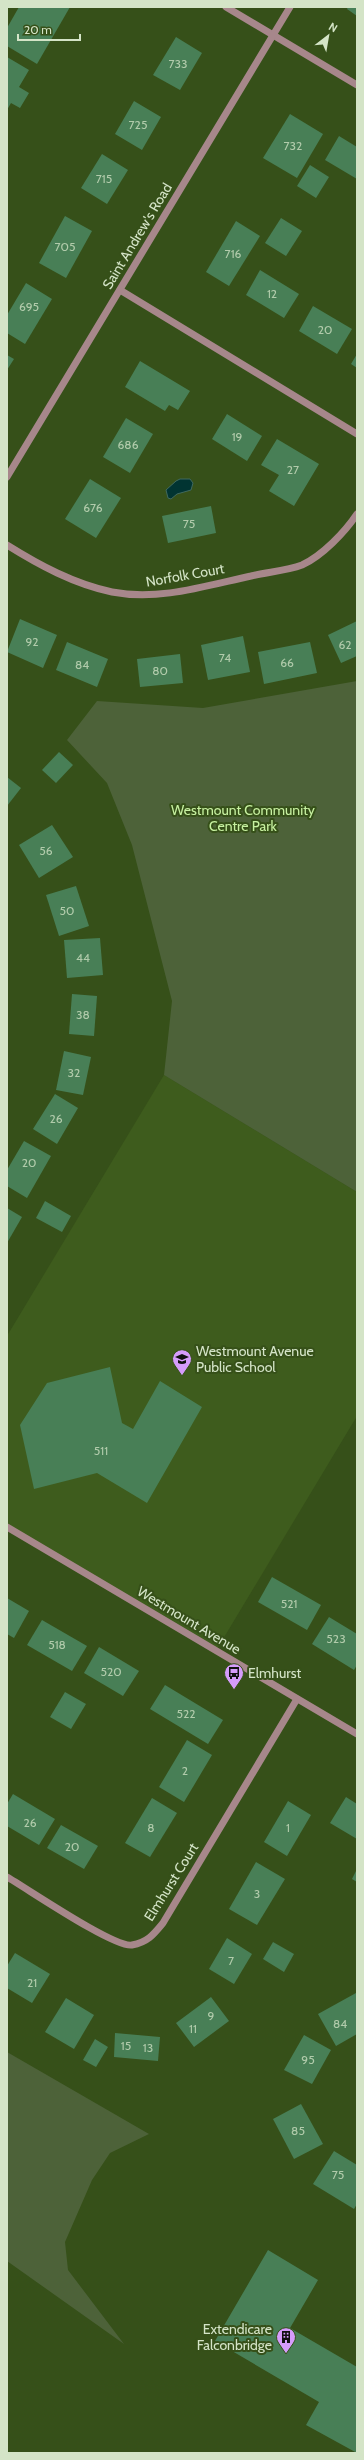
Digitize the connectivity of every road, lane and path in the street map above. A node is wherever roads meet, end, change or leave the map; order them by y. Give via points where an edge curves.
1 (226, 7) edge
2 (290, 7) edge
3 (273, 35) junction
4 (357, 85) edge
5 (120, 290) junction
6 (357, 434) edge
7 (7, 477) edge
8 (357, 514) edge
9 (7, 545) edge
10 (7, 1527) edge
11 (297, 1698) junction
12 (357, 1734) edge
13 (7, 1877) edge

1 - 3 street
2 - 3 street, Saint Andrew's Road
3 - 4 street
3 - 5 street, Saint Andrew's Road
5 - 6 street
5 - 7 street, Saint Andrew's Road
8 - 9 street, Norfolk Court via 323,551 302,564 171,594 146,596 111,591 54,571
10 - 11 street, Westmount Avenue
11 - 12 street, Westmount Avenue
11 - 13 street, Elmhurst Court via 151,1939 131,1945 108,1938

